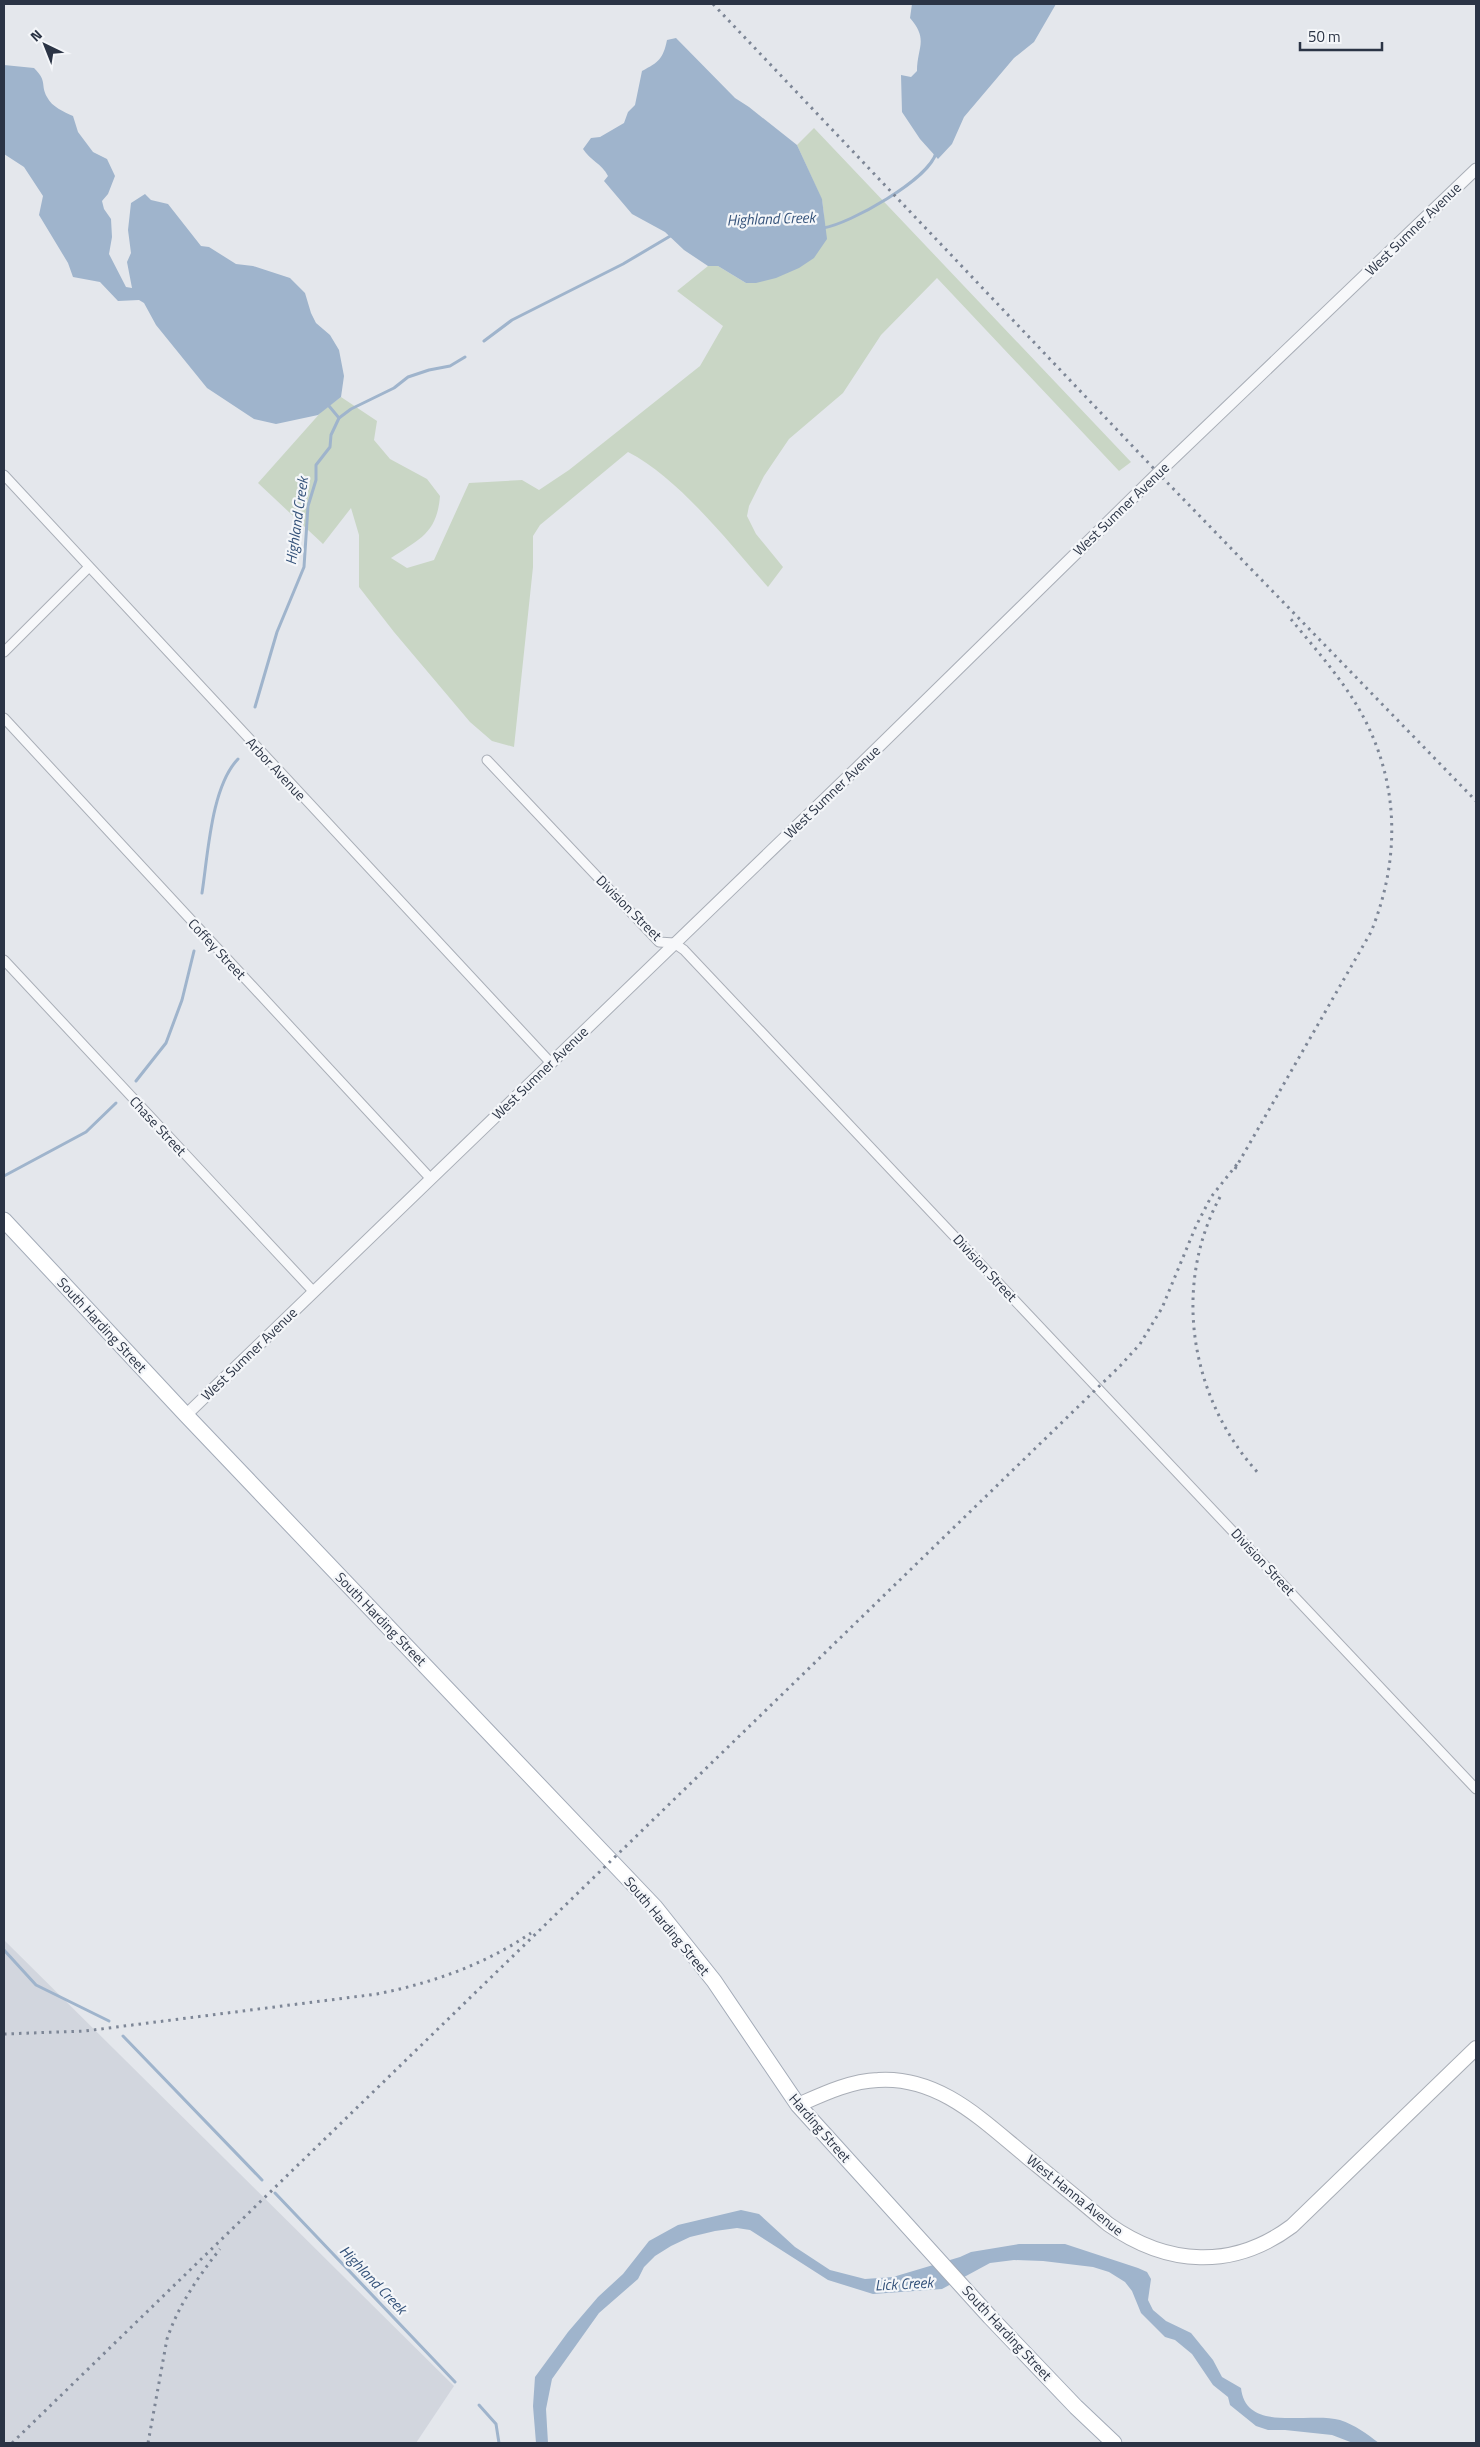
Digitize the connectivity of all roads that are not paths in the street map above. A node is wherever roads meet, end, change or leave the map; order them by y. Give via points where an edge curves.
1 (1476, 168) edge
2 (4, 475) edge
3 (88, 568) junction
4 (4, 652) edge
5 (4, 718) edge
6 (487, 760) dead end
7 (674, 943) junction
8 (4, 960) edge
9 (550, 1062) junction
10 (431, 1179) junction
11 (4, 1220) edge
12 (313, 1291) junction
13 (186, 1415) junction
14 (1476, 1789) edge
15 (745, 2029) joint
16 (1476, 2048) edge
17 (798, 2105) junction
18 (902, 2221) joint
19 (1114, 2443) edge

1 - 7 street, West Sumner Avenue
2 - 3 street, Arbor Avenue
3 - 4 street
3 - 9 street, Arbor Avenue
5 - 10 street, Coffey Street
6 - 7 street, Division Street via 659,942
7 - 9 street, West Sumner Avenue
7 - 14 street, Division Street via 897,1174
8 - 12 street, Chase Street
9 - 10 street, West Sumner Avenue
10 - 12 street, West Sumner Avenue
11 - 13 main road, South Harding Street
12 - 13 street, West Sumner Avenue
13 - 15 main road, South Harding Street via 654,1907 714,1981
15 - 17 main road, Harding Street
16 - 17 main road, West Hanna Avenue via 1292,2226 1258,2246 1214,2257 1164,2252 1127,2237 973,2112 938,2091 902,2081 877,2080 846,2086
17 - 18 main road, Harding Street
18 - 19 main road, South Harding Street via 990,2317

